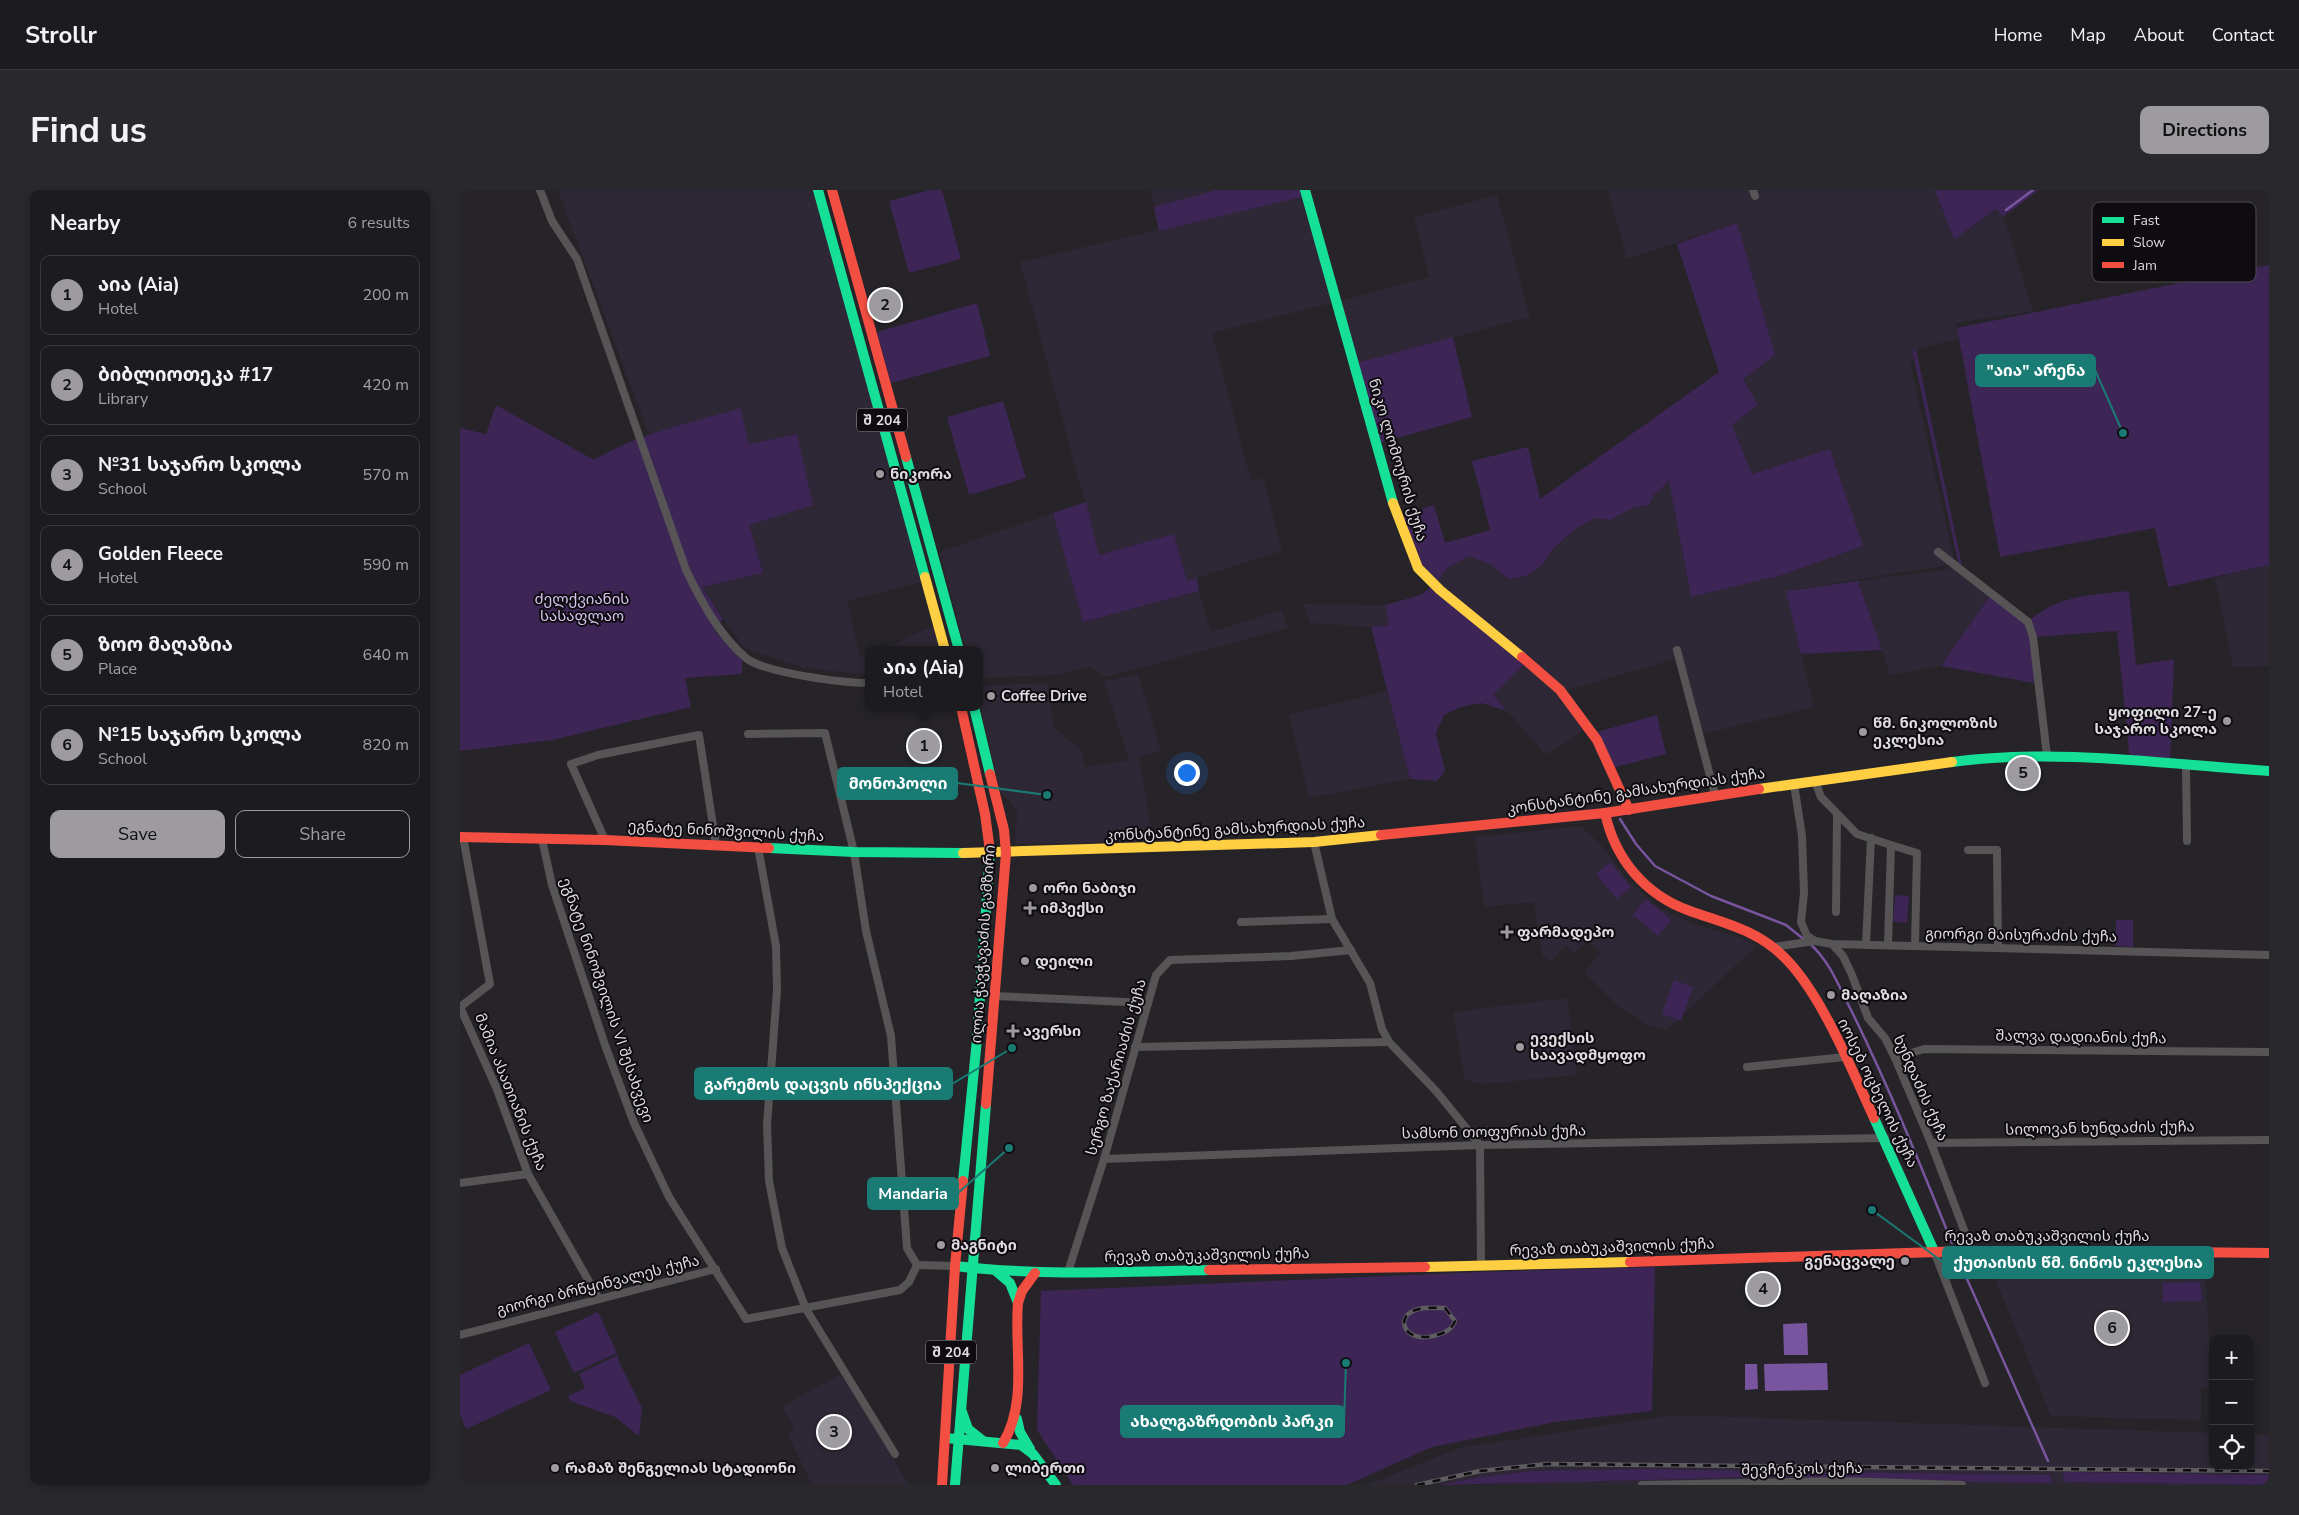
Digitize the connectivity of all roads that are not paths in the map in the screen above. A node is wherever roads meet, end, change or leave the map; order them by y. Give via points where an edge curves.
1 (540, 190) edge
2 (818, 190) edge
3 (832, 190) edge
4 (1305, 190) edge
5 (1938, 552) dead end
6 (945, 646) edge
7 (958, 646) edge
8 (1677, 650) dead end
9 (865, 682) edge
10 (962, 711) edge
11 (975, 711) edge
12 (748, 734) dead end
13 (2047, 756) junction
14 (2186, 766) junction
15 (2269, 772) edge
16 (1815, 781) junction
17 (1794, 784) junction
18 (1716, 795) junction
19 (1629, 810) junction
20 (1605, 814) junction
21 (1837, 816) junction
22 (462, 837) edge
23 (1871, 838) junction
24 (542, 839) junction
25 (605, 840) junction
26 (2187, 841) dead end
27 (1314, 842) junction
28 (716, 845) junction
29 (1891, 845) junction
30 (758, 847) junction
31 (1968, 850) dead end
32 (854, 852) junction
33 (990, 853) junction
34 (1006, 853) junction
35 (1836, 912) dead end
36 (1332, 918) junction
37 (1241, 922) dead end
38 (1814, 941) junction
39 (1832, 944) junction
40 (1866, 944) junction
41 (1888, 945) junction
42 (1915, 946) junction
43 (1773, 947) junction
44 (1998, 948) junction
45 (1351, 950) junction
46 (2269, 955) edge
47 (994, 996) junction
48 (1148, 1002) junction
49 (460, 1007) edge
50 (1389, 1042) junction
51 (1135, 1047) junction
52 (2269, 1052) edge
53 (1845, 1057) junction
54 (1895, 1058) junction
55 (1748, 1067) dead end
56 (1885, 1138) junction
57 (2269, 1140) edge
58 (1931, 1143) junction
59 (1480, 1145) junction
60 (1104, 1159) junction
61 (528, 1174) junction
62 (460, 1182) edge
63 (1934, 1251) junction
64 (1972, 1251) junction
65 (2269, 1253) edge
66 (917, 1265) junction
67 (955, 1266) junction
68 (1481, 1266) junction
69 (716, 1269) junction
70 (974, 1269) junction
71 (996, 1271) junction
72 (1068, 1272) junction
73 (1035, 1273) junction
74 (599, 1299) junction
75 (1018, 1303) junction
76 (806, 1309) junction
77 (460, 1335) edge
78 (1985, 1382) dead end
79 (961, 1409) junction
80 (1015, 1414) junction
81 (946, 1438) junction
82 (959, 1440) junction
83 (984, 1442) junction
84 (1004, 1443) junction
85 (895, 1454) dead end
86 (1033, 1454) junction
87 (1760, 1484) edge
88 (942, 1485) edge
89 (955, 1485) edge
90 (1056, 1485) edge
91 (1642, 1485) edge
92 (1962, 1485) edge

1 - 9 street via 552,221 577,259 686,570 702,605 747,659 776,670
2 - 6 main road, შ 204
3 - 7 main road, შ 204
4 - 19 main road, ნიკო ლომოურის ქუჩა via 1398,519 1418,568 1560,690 1597,740
5 - 13 street via 2028,622 2034,637
8 - 18 street
10 - 33 main road, ილია ჭავჭავაძის გამზირი / შ 204 via 985,814
11 - 34 main road, ილია ჭავჭავაძის გამზირი / შ 204 via 1004,830
12 - 32 street via 825,733
13 - 14 main road, კონსტანტინე გამსახურდიას ქუჩა
13 - 16 main road, კონსტანტინე გამსახურდიას ქუჩა via 1985,758
14 - 15 main road, კონსტანტინე გამსახურდიას ქუჩა
14 - 26 street
16 - 17 main road, კონსტანტინე გამსახურდიას ქუჩა
16 - 21 street via 1821,797
17 - 18 main road, კონსტანტინე გამსახურდიას ქუჩა
17 - 38 street via 1802,836 1804,893 1801,922 1807,936
18 - 19 main road, კონსტანტინე გამსახურდიას ქუჩა
19 - 20 main road, კონსტანტინე გამსახურდიას ქუჩა
20 - 27 main road, კონსტანტინე გამსახურდიას ქუჩა
20 - 43 main road, იოსებ ოცხელის ქუჩა via 1616,850 1628,869 1648,886 1689,911 1740,925
21 - 23 street via 1857,834
21 - 35 street
22 - 24 main road, ეგნატე ნინოშვილის ქუჩა
22 - 49 street, მამია ასათიანის ქუჩა via 490,984
23 - 29 street
23 - 40 street
24 - 25 main road, ეგნატე ნინოშვილის ქუჩა
24 - 69 street, ეგნატე ნინოშვილის VI შესახვევი via 552,885 634,1123 669,1197
25 - 28 main road, ეგნატე ნინოშვილის ქუჩა
25 - 28 street via 572,764 598,755 699,735
27 - 34 main road, კონსტანტინე გამსახურდიას ქუჩა
27 - 36 street
28 - 30 main road, ეგნატე ნინოშვილის ქუჩა
29 - 41 street
29 - 42 street via 1917,853
30 - 32 main road, ეგნატე ნინოშვილის ქუჩა
30 - 76 street via 777,972 767,1125 768,1181 782,1248
31 - 44 street via 1997,850
32 - 33 main road, ეგნატე ნინოშვილის ქუჩა
32 - 66 street via 866,931 891,1036 907,1248
33 - 34 main road, კონსტანტინე გამსახურდიას ქუჩა
33 - 67 main road, ილია ჭავჭავაძის გამზირი / შ 204 via 977,1039
34 - 47 main road, ილია ჭავჭავაძის გამზირი / შ 204
36 - 37 street
36 - 45 street
38 - 39 street, გიორგი მაისურაძის ქუჩა
38 - 43 street, გიორგი მაისურაძის ქუჩა
39 - 40 street, გიორგი მაისურაძის ქუჩა
39 - 54 street, ხუნდაძის ქუჩა via 1843,956 1868,1018 1885,1038
40 - 41 street, გიორგი მაისურაძის ქუჩა
41 - 42 street, გიორგი მაისურაძის ქუჩა
42 - 44 street, გიორგი მაისურაძის ქუჩა
43 - 53 main road, იოსებ ოცხელის ქუჩა via 1797,972 1812,994
44 - 46 street, გიორგი მაისურაძის ქუჩა
45 - 48 street, სერგო ზაქარიაძის ქუჩა via 1291,956 1170,960 1156,976
45 - 50 street via 1370,983 1382,1029
47 - 48 street
47 - 70 main road, ილია ჭავჭავაძის გამზირი / შ 204
48 - 51 street, სერგო ზაქარიაძის ქუჩა
49 - 61 street, მამია ასათიანის ქუჩა via 496,1087
50 - 51 street
50 - 59 street via 1436,1091
51 - 60 street, სერგო ზაქარიაძის ქუჩა
52 - 54 street, შალვა დადიანის ქუჩა via 1924,1049
53 - 55 street
53 - 56 main road, იოსებ ოცხელის ქუჩა
54 - 58 street, ხუნდაძის ქუჩა
56 - 59 street, სამსონ თოფურიას ქუჩა
56 - 63 main road, იოსებ ოცხელის ქუჩა
57 - 58 street, სილოვან ხუნდაძის ქუჩა
58 - 64 street, ხუნდაძის ქუჩა
59 - 60 street, სამსონ თოფურიას ქუჩა
59 - 68 street
60 - 72 street, სერგო ზაქარიაძის ქუჩა
61 - 62 street
61 - 74 street, მამია ასათიანის ქუჩა
63 - 64 main road, რევაზ თაბუკაშვილის ქუჩა
63 - 68 main road, რევაზ თაბუკაშვილის ქუჩა
63 - 78 street
64 - 65 main road, რევაზ თაბუკაშვილის ქუჩა
66 - 67 street
66 - 76 street via 909,1282 900,1290
67 - 70 main road, რევაზ თაბუკაშვილის ქუჩა
67 - 81 main road, ილია ჭავჭავაძის გამზირი / შ 204
68 - 72 main road, რევაზ თაბუკაშვილის ქუჩა
69 - 74 street, გიორგი ბრწყინვალეს ქუჩა
69 - 76 street, გიორგი ბრწყინვალეს ქუჩა via 746,1318
70 - 71 main road, რევაზ თაბუკაშვილის ქუჩა
70 - 79 main road, ილია ჭავჭავაძის გამზირი / შ 204
71 - 73 main road, რევაზ თაბუკაშვილის ქუჩა
71 - 75 main road via 1010,1283
72 - 73 main road, რევაზ თაბუკაშვილის ქუჩა
73 - 75 main road
74 - 77 street, გიორგი ბრწყინვალეს ქუჩა
75 - 80 main road
76 - 85 street
79 - 82 main road, ილია ჭავჭავაძის გამზირი / შ 204
79 - 83 main road via 968,1429
80 - 84 main road via 1012,1433
80 - 86 main road via 1020,1432
81 - 82 main road
81 - 88 main road, ილია ჭავჭავაძის გამზირი / შ 204
82 - 83 main road
82 - 89 main road, ილია ჭავჭავაძის გამზირი / შ 204
83 - 84 main road
84 - 86 main road via 1021,1446
86 - 90 main road
87 - 91 street, შევჩენკოს ქუჩა
87 - 92 street, შევჩენკოს ქუჩა via 1842,1481

